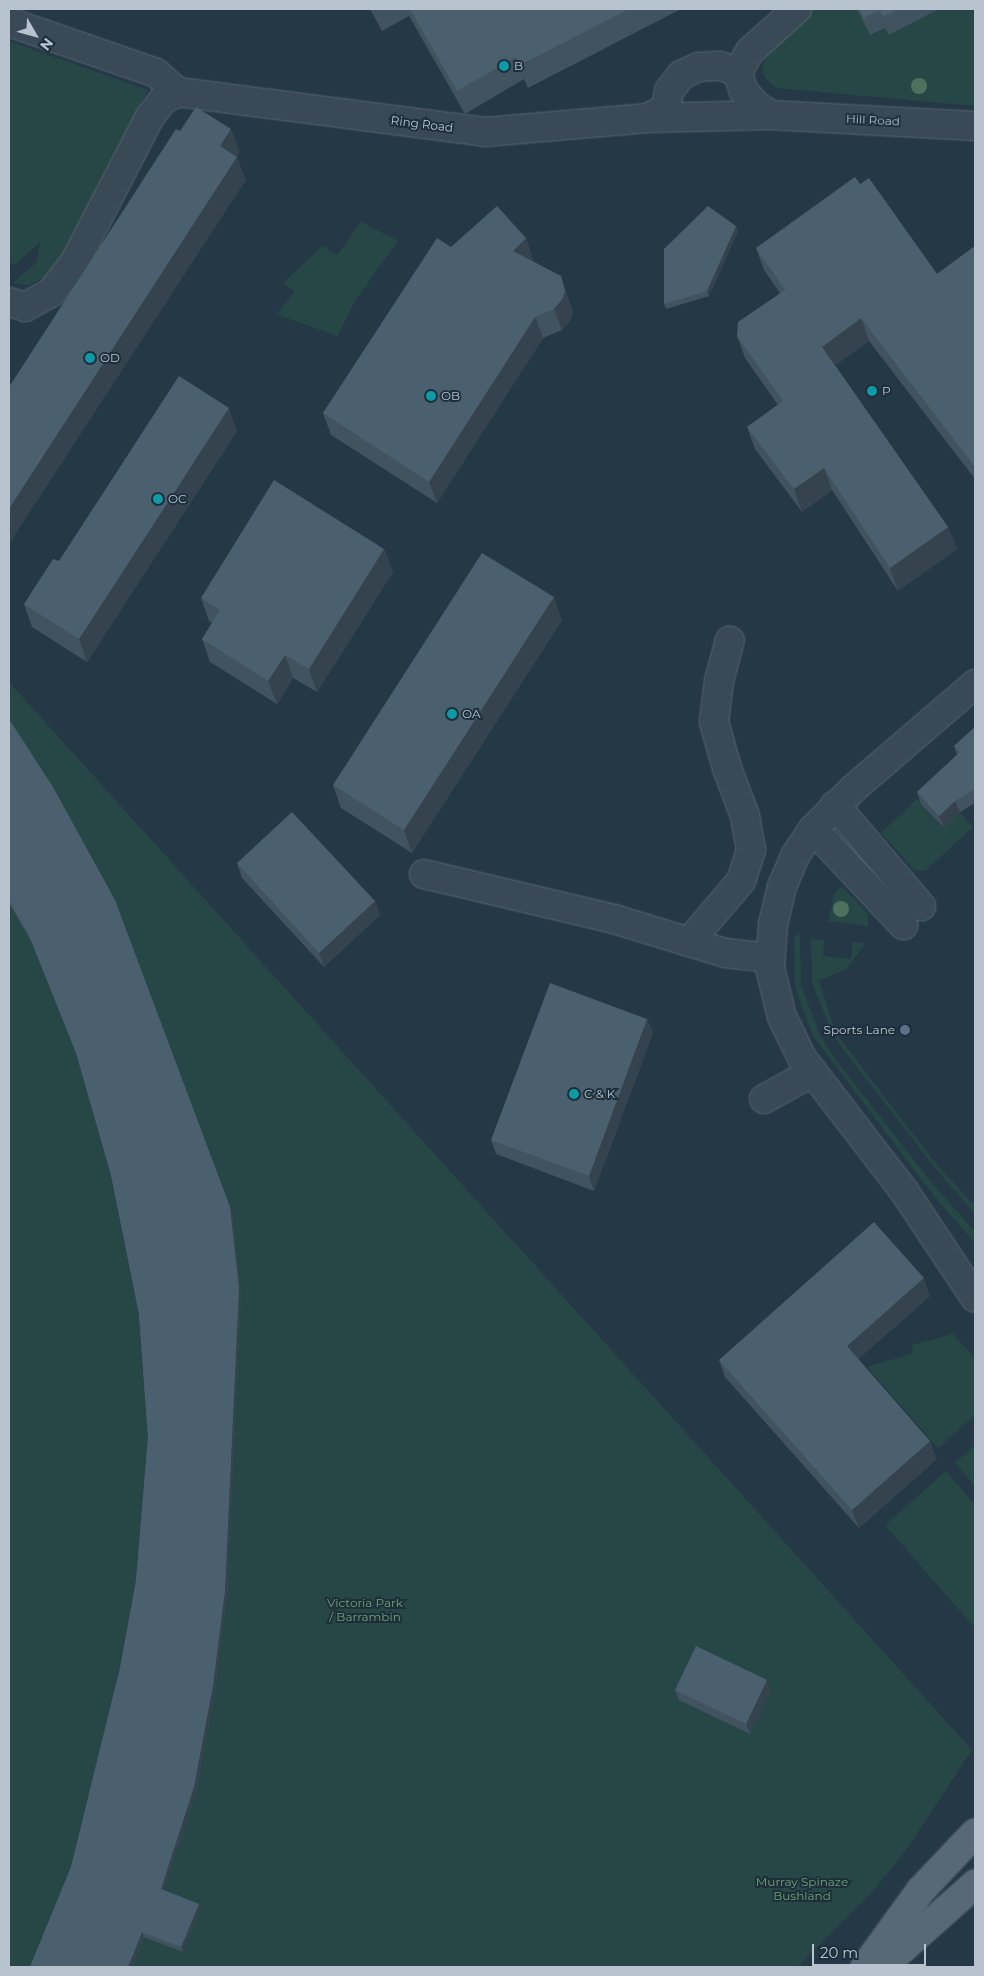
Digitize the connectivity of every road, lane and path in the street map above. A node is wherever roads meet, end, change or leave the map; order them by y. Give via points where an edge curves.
1 (797, 9) edge
2 (9, 22) edge
3 (738, 72) junction
4 (178, 92) junction
5 (770, 115) junction
6 (648, 118) junction
7 (975, 126) edge
8 (9, 302) edge
9 (730, 640) dead end
10 (975, 684) edge
11 (835, 806) junction
12 (813, 829) junction
13 (424, 874) dead end
14 (689, 942) junction
15 (770, 958) junction
16 (813, 1072) junction
17 (764, 1099) dead end
18 (904, 1191) junction
19 (975, 1266) edge
20 (975, 1298) edge
21 (975, 1833) edge
22 (975, 1884) edge
23 (865, 1967) edge
24 (882, 1967) edge

1 - 3 street via 750,51
2 - 4 street via 156,73
3 - 5 street via 743,90 754,104
3 - 6 street via 720,66 698,67 681,75 670,91 666,108
4 - 6 street, Ring Road via 485,132
4 - 8 street via 163,100 150,117 75,262 52,292 24,307
5 - 6 street, Hill Road
5 - 7 street, Hill Road
9 - 14 street via 719,681 714,722 727,768 746,816 751,850 741,881
10 - 11 street
11 - 12 street
11 - 12 street via 912,915
12 - 15 street via 795,856 782,886 773,924
13 - 14 street via 614,919
14 - 15 street via 725,953
15 - 16 street via 782,1017 802,1058
16 - 17 street
16 - 18 street
18 - 19 street
18 - 20 street
21 - 23 main road via 920,1891
22 - 24 main road

